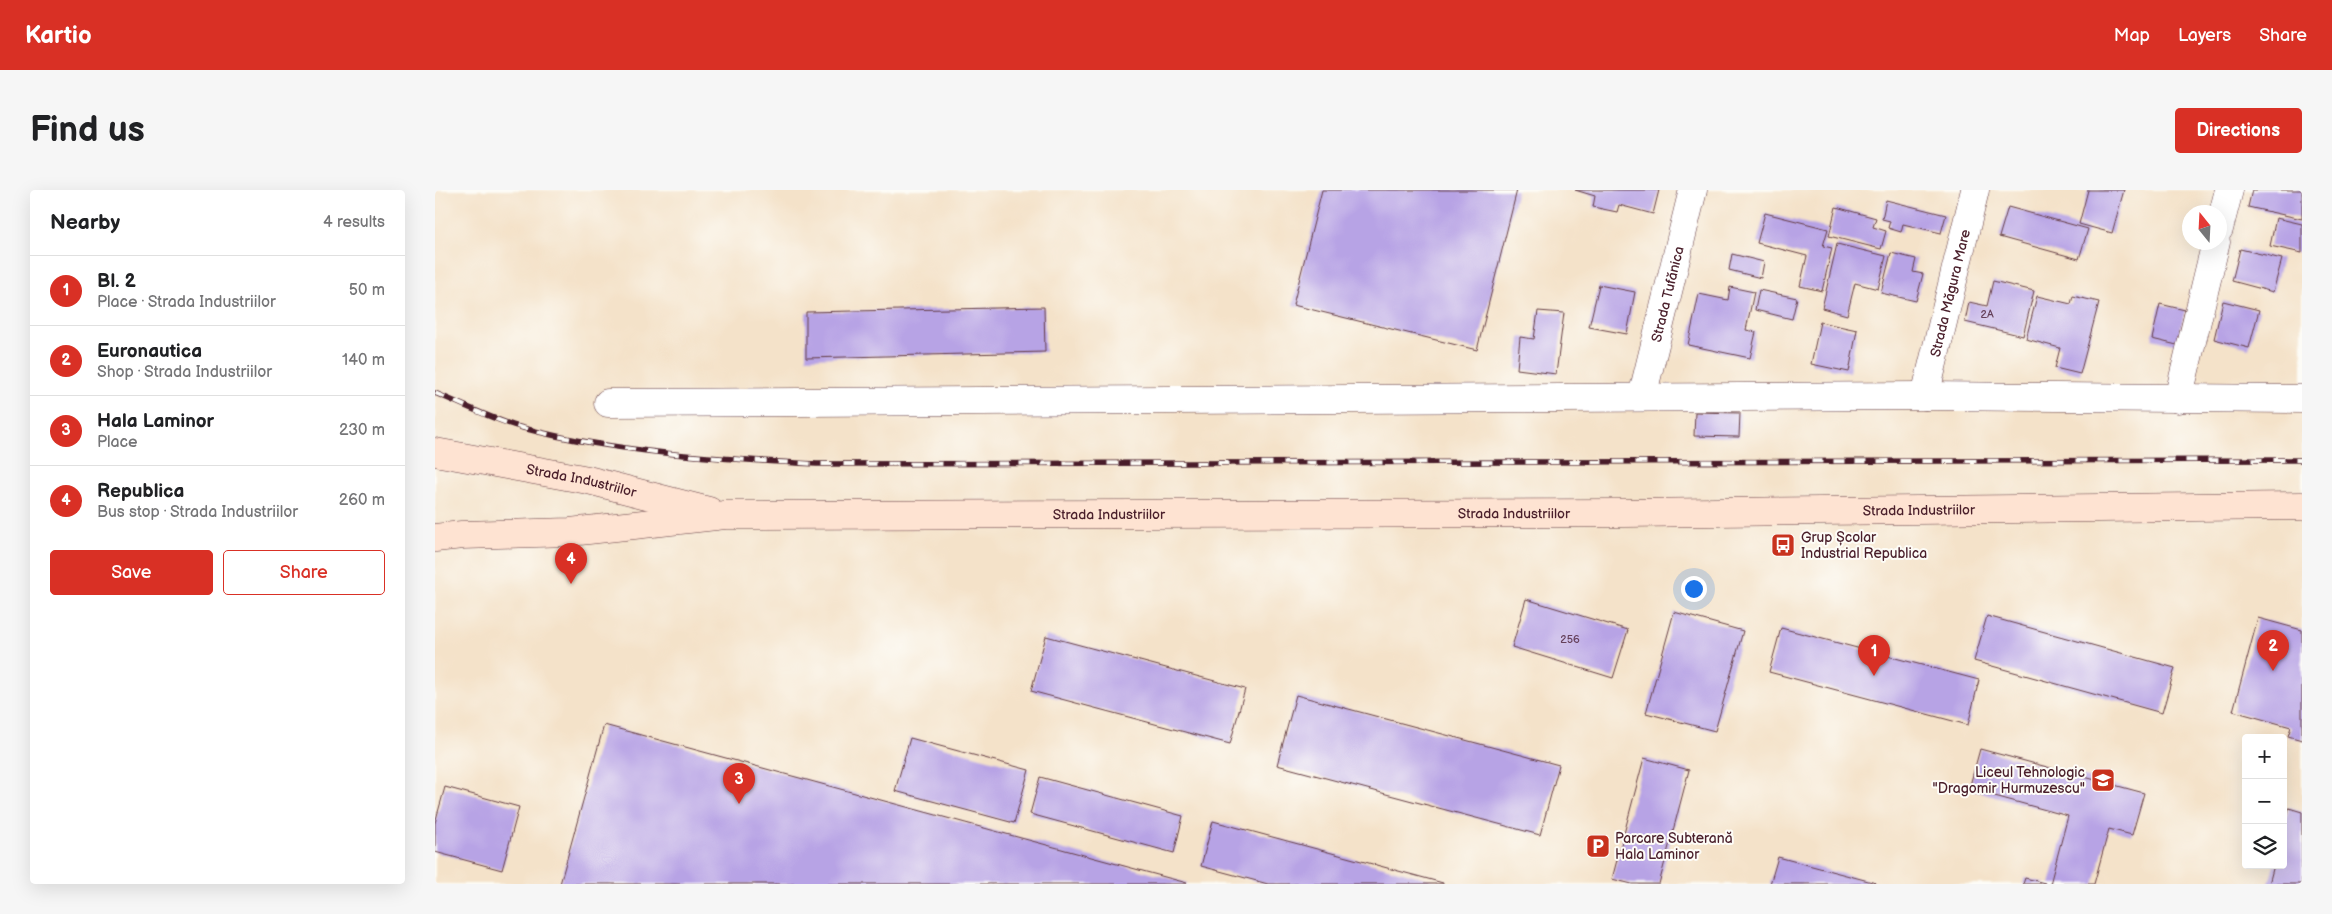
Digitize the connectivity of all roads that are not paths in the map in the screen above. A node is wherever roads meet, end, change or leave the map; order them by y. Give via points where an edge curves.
1 (1693, 190) edge
2 (1975, 190) edge
3 (2229, 190) edge
4 (2225, 205) edge
5 (2214, 250) edge
6 (1925, 396) junction
7 (1642, 397) junction
8 (2178, 399) junction
9 (2302, 399) edge
10 (608, 403) dead end
11 (435, 452) edge
12 (2302, 506) edge
13 (725, 515) junction
14 (435, 538) edge

1 - 7 street, Strada Tufănica
2 - 6 street, Strada Măgura Mare
3 - 4 street
5 - 8 street
6 - 7 street
6 - 8 street
7 - 10 street
8 - 9 street
11 - 13 main road, Strada Industriilor via 588,480
12 - 13 main road, Strada Industriilor via 1625,513
13 - 14 main road, Strada Industriilor via 570,532

